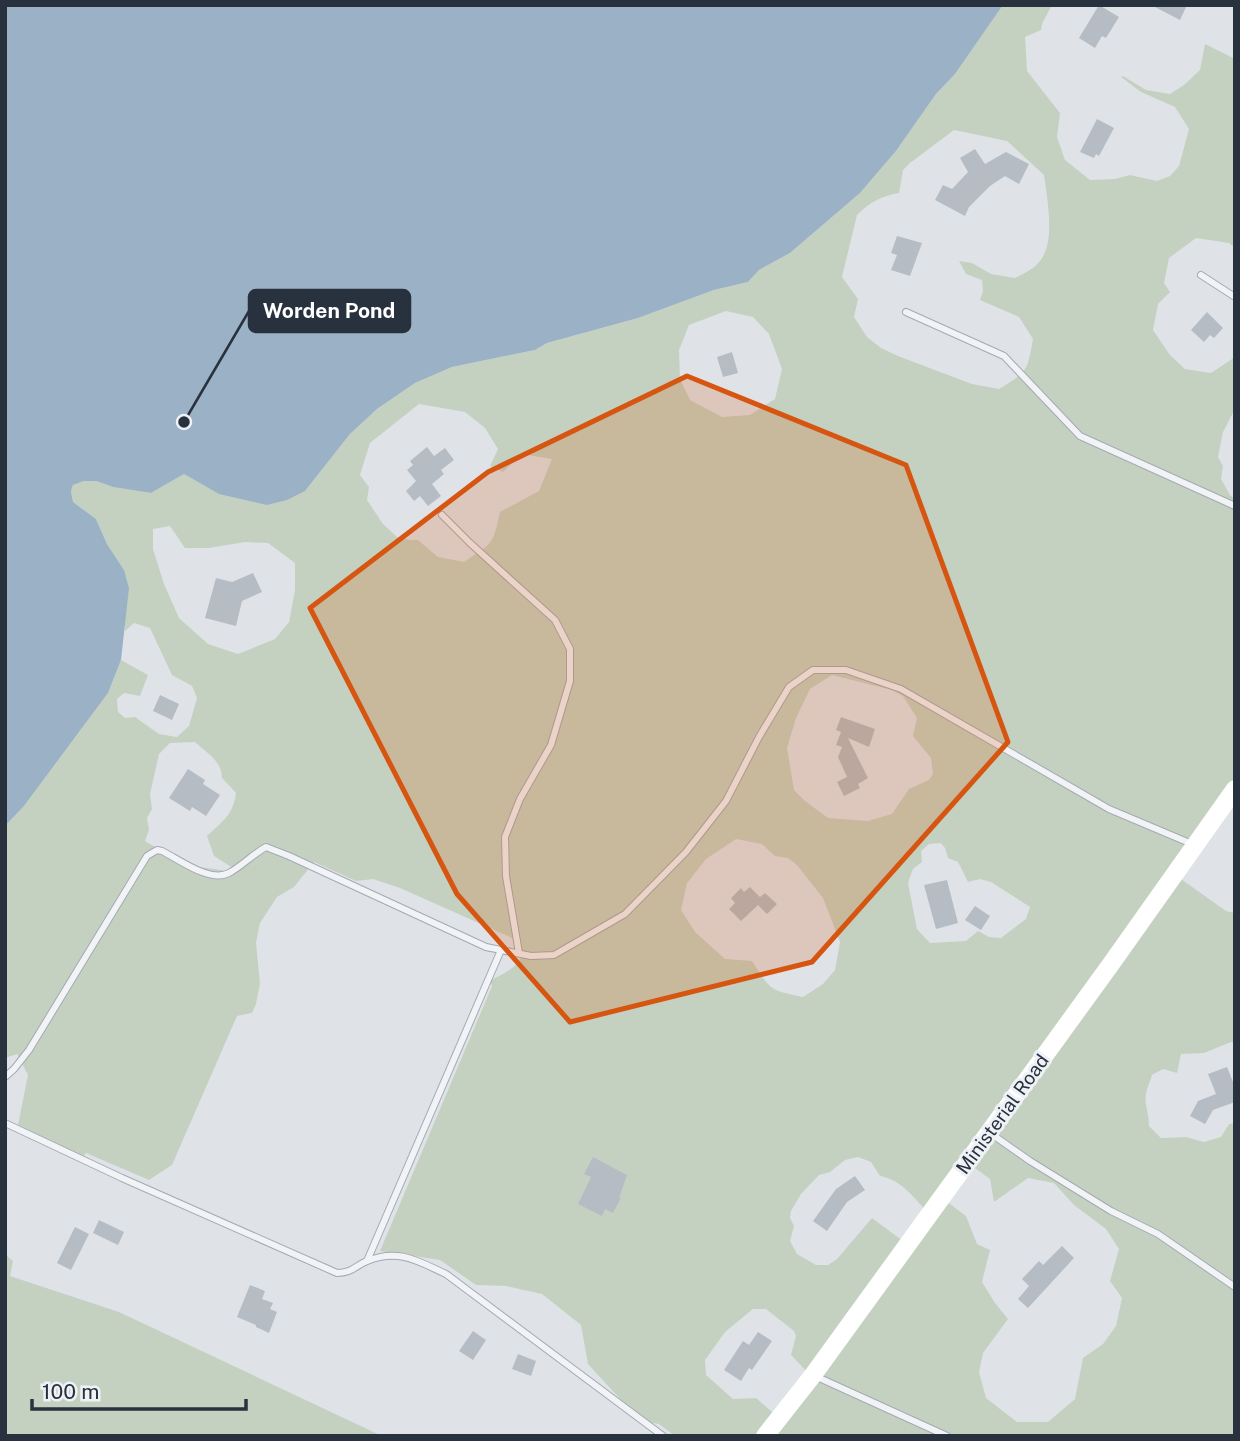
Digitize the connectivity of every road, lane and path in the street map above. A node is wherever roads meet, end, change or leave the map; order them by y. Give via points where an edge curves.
1 (1201, 275) dead end
2 (1235, 297) edge
3 (906, 312) dead end
4 (1235, 506) edge
5 (442, 515) dead end
6 (1235, 789) edge
7 (1195, 845) junction
8 (501, 950) junction
9 (519, 953) junction
10 (5, 1077) edge
11 (5, 1123) edge
12 (989, 1132) junction
13 (367, 1261) junction
14 (1235, 1287) edge
15 (813, 1375) junction
16 (663, 1436) edge
17 (765, 1436) edge
18 (947, 1436) edge

1 - 2 lane
3 - 4 lane via 1004,356 1080,436
5 - 9 lane via 555,620 570,649 570,681 551,744 505,837 506,876
6 - 7 main road, Ministerial Road
7 - 9 lane via 1109,809 901,689 846,670 813,670 789,687 726,801 686,852 625,914 555,955
7 - 12 main road, Ministerial Road
8 - 9 lane
8 - 10 lane via 266,847 220,876 210,876 157,850 147,856 29,1050
8 - 13 lane
11 - 13 lane via 337,1273
12 - 14 lane via 1111,1211 1158,1234
12 - 15 main road, Ministerial Road
13 - 16 lane via 394,1255 446,1274
15 - 17 main road, Ministerial Road
15 - 18 lane

